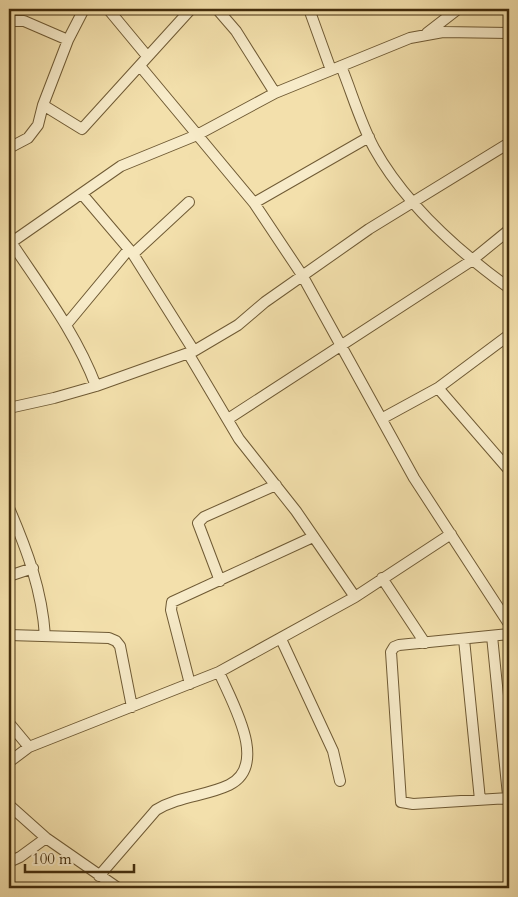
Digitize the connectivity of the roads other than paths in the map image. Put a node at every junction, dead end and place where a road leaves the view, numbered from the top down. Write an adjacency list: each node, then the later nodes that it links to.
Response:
1 (84, 9): 10 (street)
2 (108, 9): 11 (street)
3 (191, 9): 11 (street)
4 (218, 9): 15 (street)
5 (309, 9): 14 (street)
6 (458, 9): 8 (street)
7 (9, 21): 10 (street)
8 (428, 33): 9 (street); 13 (street)
9 (509, 33)
10 (68, 40): 16 (street)
11 (147, 56): 12 (street)
12 (140, 66): 16 (street); 17 (street)
13 (341, 66): 14 (street); 18 (street)
14 (331, 70): 15 (street)
15 (275, 93): 17 (street)
16 (43, 105): 20 (street)
17 (196, 135): 21 (street); 24 (street)
18 (369, 137): 23 (street); 24 (street)
19 (509, 143): 23 (street)
20 (9, 148)
21 (82, 194): 26 (street); 27 (street)
22 (190, 202): 27 (street)
23 (414, 202): 28 (street); 29 (street)
24 (254, 203): 29 (street)
25 (509, 230): 28 (street)
26 (10, 243): 31 (street)
27 (131, 251): 31 (street); 34 (street)
28 (471, 260): 30 (street); 33 (street)
29 (302, 275): 33 (street); 34 (street)
30 (509, 288)
31 (66, 325): 35 (street)
32 (509, 335): 36 (street)
33 (340, 344): 38 (street); 39 (street)
34 (191, 352): 35 (street); 39 (street)
35 (96, 386): 37 (street)
36 (438, 388): 38 (street); 40 (street)
37 (9, 408)
38 (383, 418): 43 (street)
39 (228, 419): 41 (street)
40 (509, 470)
41 (276, 485): 44 (street); 48 (street)
42 (9, 508): 45 (street)
43 (451, 534): 47 (street); 50 (street)
44 (313, 536): 48 (street); 49 (street)
45 (33, 568): 46 (street); 53 (street)
46 (9, 576)
47 (382, 578): 49 (street); 57 (street)
48 (220, 581): 59 (street)
49 (355, 597): 55 (street)
50 (509, 624)
51 (509, 634): 54 (street)
52 (9, 635): 53 (street)
53 (45, 636): 60 (street)
54 (492, 636): 56 (street); 65 (street)
55 (280, 639): 58 (street); 64 (street)
56 (464, 639): 57 (street); 66 (street)
57 (425, 642): 66 (street)
58 (219, 672): 59 (street); 71 (street)
59 (190, 684): 60 (street)
60 (132, 707): 62 (street)
61 (9, 723): 62 (street)
62 (29, 747): 63 (street)
63 (9, 762)
64 (340, 781)
65 (509, 798): 66 (street); 68 (street)
66 (480, 800)
67 (9, 805): 69 (street)
68 (509, 805)
69 (46, 838): 70 (street); 71 (street)
70 (9, 862)
71 (99, 876): 72 (street)
72 (118, 888)

